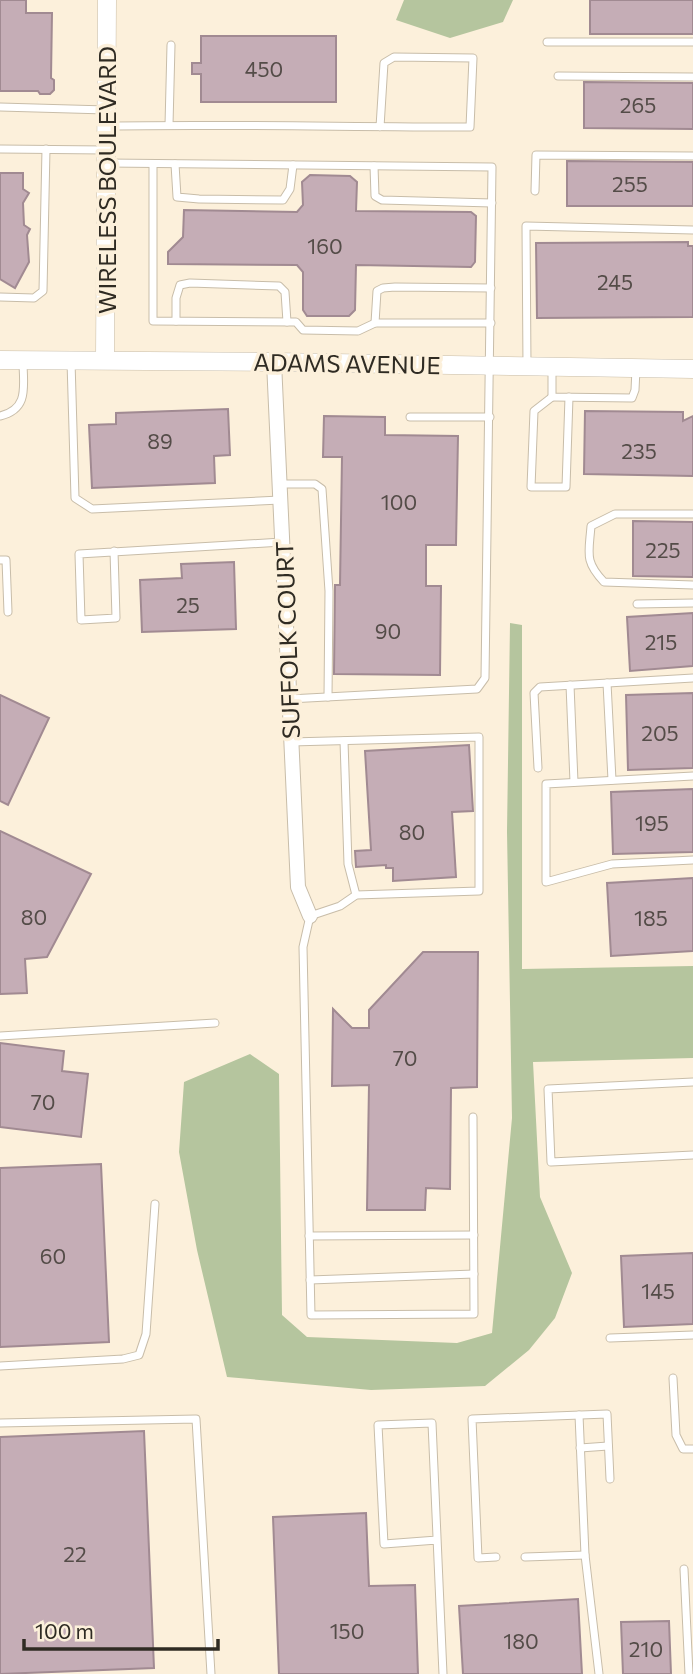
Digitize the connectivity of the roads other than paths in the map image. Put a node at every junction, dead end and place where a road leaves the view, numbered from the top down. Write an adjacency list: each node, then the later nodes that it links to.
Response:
1 (107, 0): 8 (street, WIRELESS BOULEVARD)
2 (547, 42): 3 (lane)
3 (693, 42)
4 (172, 45): 9 (lane)
5 (558, 76): 6 (lane)
6 (693, 77)
7 (0, 107): 8 (lane)
8 (106, 118): 9 (lane); 14 (street, WIRELESS BOULEVARD)
9 (169, 125): 10 (lane)
10 (380, 127): 10 (lane)
11 (0, 149): 12 (lane)
12 (46, 149): 14 (lane); 23 (lane)
13 (693, 156): 19 (lane)
14 (106, 157): 15 (lane); 31 (street, WIRELESS BOULEVARD)
15 (153, 164): 16 (lane); 24 (lane)
16 (175, 164): 17 (lane); 17 (lane)
17 (293, 165): 18 (lane)
18 (374, 166): 20 (lane); 20 (lane)
19 (535, 191)
20 (492, 203): 22 (lane)
21 (693, 230): 34 (lane)
22 (491, 288): 26 (lane); 27 (lane)
23 (0, 297)
24 (176, 321): 25 (lane); 25 (lane)
25 (287, 322): 26 (lane)
26 (375, 323): 27 (lane)
27 (491, 323): 33 (lane)
28 (0, 360): 29 (street, ADAMS AVENUE)
29 (23, 360): 30 (street, ADAMS AVENUE); 40 (lane)
30 (71, 360): 31 (street, ADAMS AVENUE); 44 (lane)
31 (105, 360): 32 (street, ADAMS AVENUE)
32 (274, 362): 33 (street, ADAMS AVENUE); 43 (street, SUFFOLK COURT)
33 (491, 366): 34 (street, ADAMS AVENUE); 42 (lane)
34 (527, 366): 35 (street, ADAMS AVENUE)
35 (552, 367): 36 (street, ADAMS AVENUE); 38 (lane)
36 (636, 368): 37 (street, ADAMS AVENUE); 39 (lane)
37 (693, 369)
38 (552, 397): 39 (lane); 39 (lane)
39 (569, 397)
40 (0, 416)
41 (410, 417): 42 (lane)
42 (490, 417): 56 (lane)
43 (279, 484): 44 (street, SUFFOLK COURT); 56 (lane)
44 (280, 500): 46 (street, SUFFOLK COURT)
45 (693, 514): 49 (lane)
46 (283, 542): 47 (lane); 57 (street, SUFFOLK COURT)
47 (114, 551): 47 (lane)
48 (0, 560): 52 (lane)
49 (693, 585)
50 (693, 603): 51 (lane)
51 (637, 604)
52 (8, 612)
53 (693, 678): 54 (lane)
54 (607, 683): 55 (lane); 62 (lane)
55 (570, 685): 60 (lane); 63 (lane)
56 (328, 697): 57 (lane)
57 (289, 699): 59 (street, SUFFOLK COURT)
58 (344, 741): 59 (lane); 65 (lane); 65 (lane)
59 (291, 742): 66 (street, SUFFOLK COURT)
60 (538, 768)
61 (693, 776): 62 (lane)
62 (612, 780): 63 (lane)
63 (574, 782): 64 (lane)
64 (693, 860)
65 (356, 895): 66 (lane)
66 (310, 916): 74 (lane)
67 (215, 1023): 68 (lane)
68 (0, 1036)
69 (693, 1082): 71 (lane)
70 (473, 1117): 73 (lane)
71 (693, 1155)
72 (155, 1204): 79 (lane)
73 (474, 1235): 74 (lane); 75 (lane)
74 (309, 1236): 76 (lane)
75 (474, 1274): 76 (lane); 76 (lane)
76 (310, 1280)
77 (693, 1335): 78 (lane)
78 (610, 1338)
79 (0, 1366)
80 (673, 1378): 85 (lane)
81 (579, 1415): 83 (lane); 84 (lane); 90 (lane)
82 (0, 1423): 92 (lane)
83 (608, 1446): 84 (lane); 86 (lane)
84 (580, 1448): 88 (lane)
85 (693, 1449)
86 (610, 1479)
87 (437, 1540): 87 (lane); 93 (lane)
88 (585, 1555): 89 (lane); 94 (lane)
89 (525, 1557)
90 (496, 1558)
91 (684, 1569): 95 (lane)
92 (211, 1674)
93 (443, 1674)
94 (599, 1674)
95 (689, 1674)

